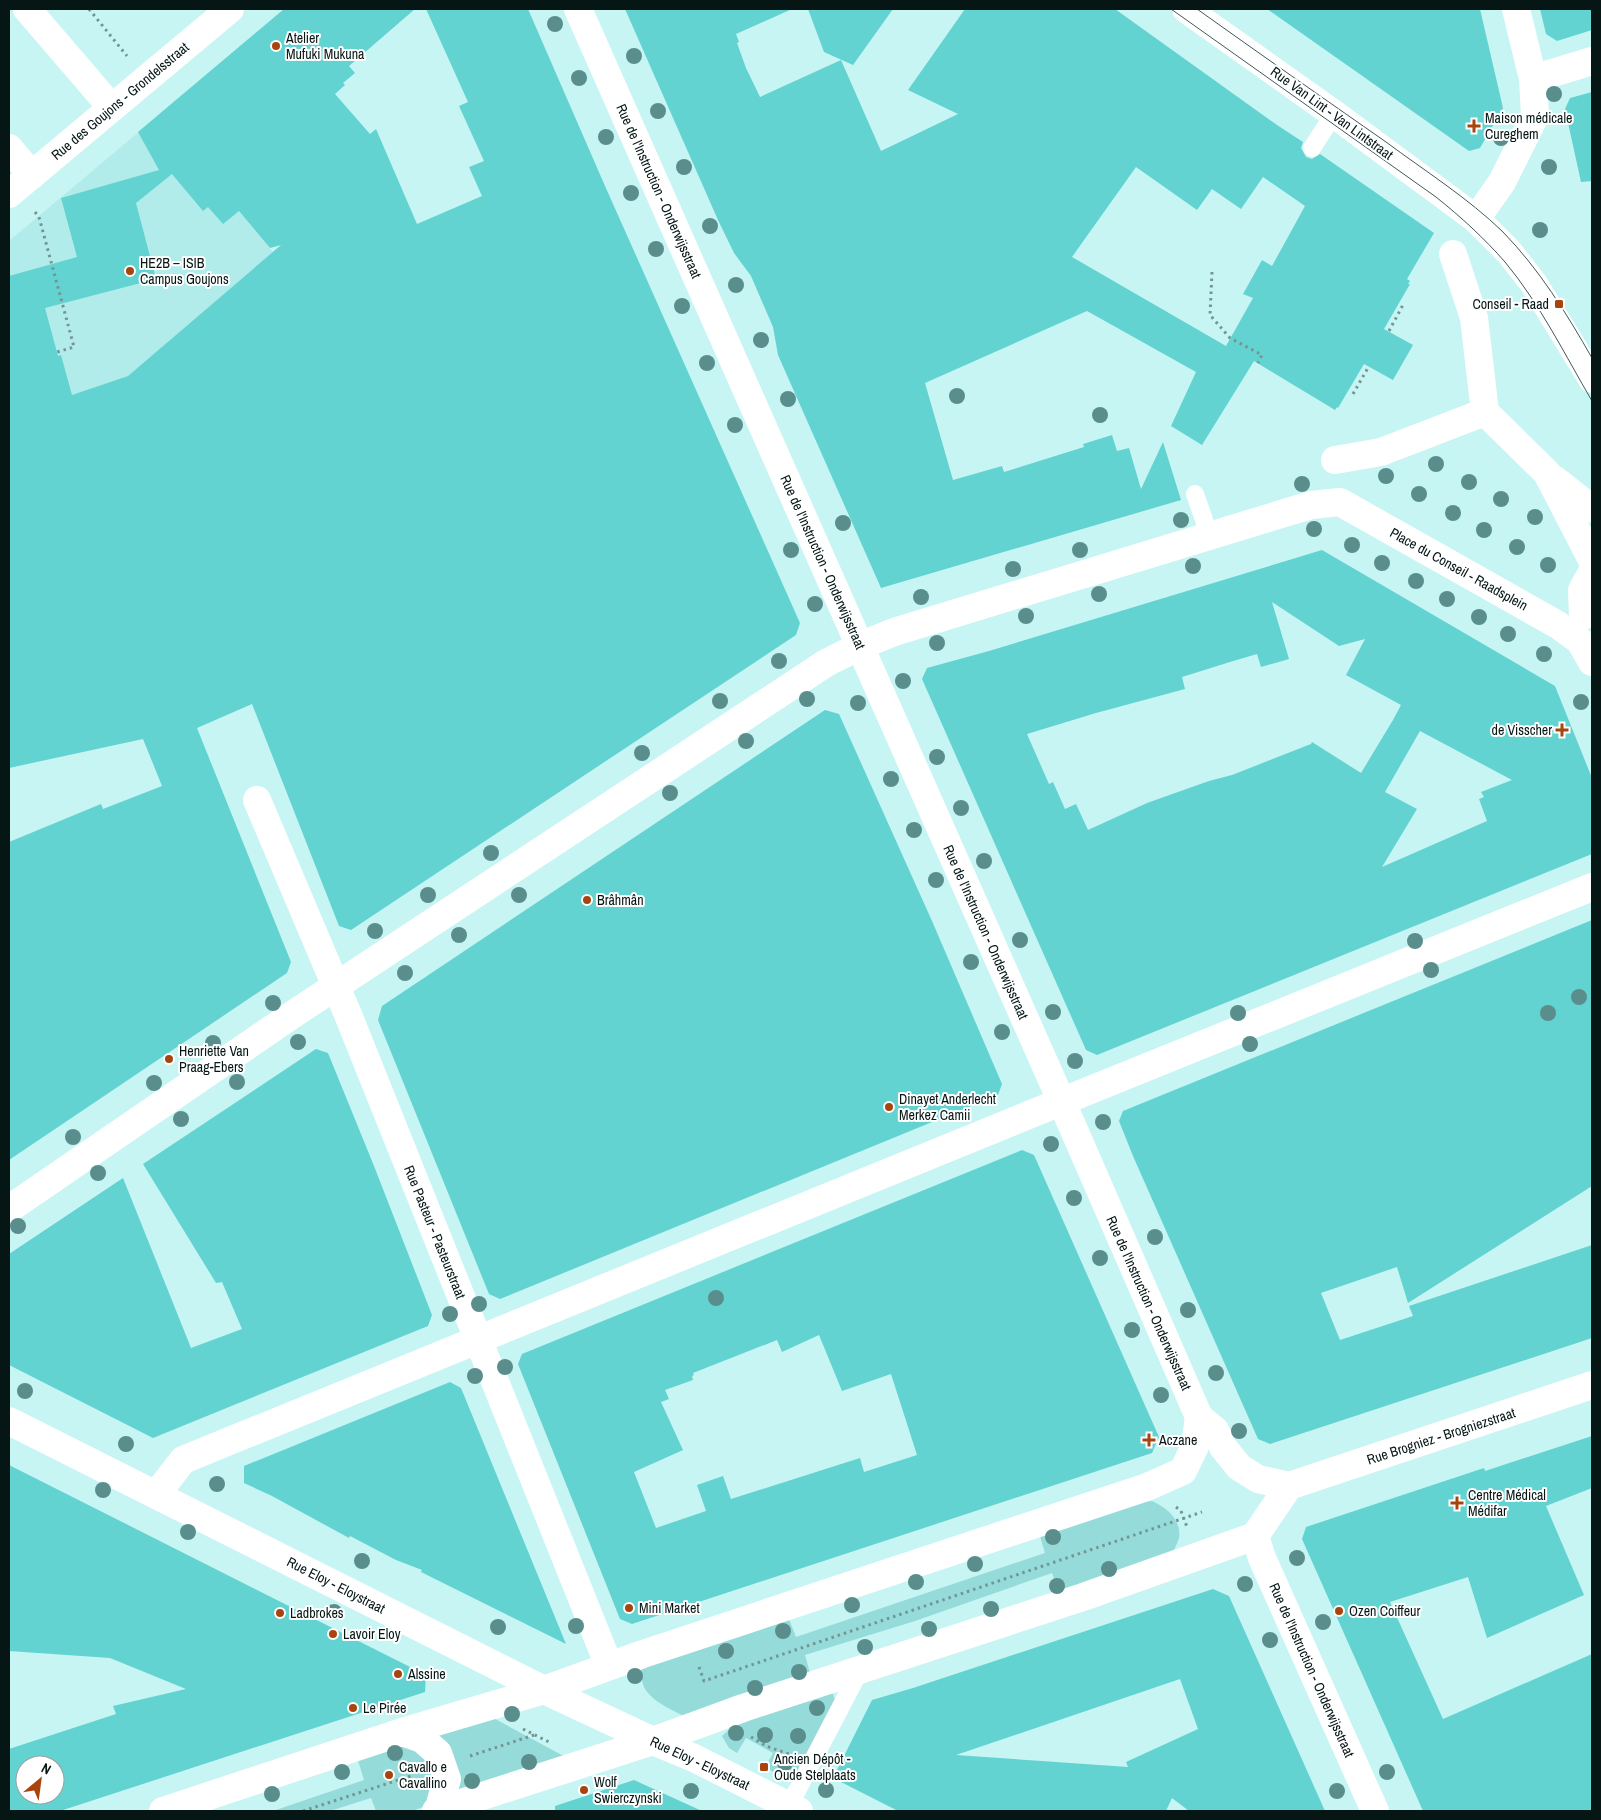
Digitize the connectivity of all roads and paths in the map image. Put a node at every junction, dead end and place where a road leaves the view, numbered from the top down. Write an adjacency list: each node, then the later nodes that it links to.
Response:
1 (27, 9): 10 (street)
2 (89, 9): 9 (path)
3 (230, 9): 9 (street, Rue des Goujons - Grondelsstraat)
4 (578, 9): 36 (street, Rue de l'Instruction - Onderwijsstraat)
5 (1186, 9): 11 (street, Rue Van Lint - Van Lintstraat)
6 (1516, 9): 8 (street)
7 (1592, 61): 8 (street)
8 (1533, 79): 17 (street)
9 (142, 83): 10 (street, Rue des Goujons - Grondelsstraat)
10 (112, 108): 14 (street, Rue des Goujons - Grondelsstraat)
11 (1334, 114): 13 (lane); 17 (street, Rue Van Lint - Van Lintstraat)
12 (9, 148): 14 (street)
13 (1312, 148)
14 (32, 175): 15 (street, Rue des Goujons - Grondelsstraat)
15 (9, 194)
16 (39, 217): 22 (path)
17 (1476, 219): 25 (street)
18 (1453, 254): 27 (street)
19 (1212, 272): 23 (path)
20 (1404, 304): 21 (path)
21 (1389, 331)
22 (54, 353)
23 (1258, 364)
24 (1369, 366): 26 (path)
25 (1592, 379)
26 (1354, 394)
27 (1484, 412): 28 (street); 29 (street)
28 (1335, 460)
29 (1546, 473): 31 (street); 33 (street)
30 (1195, 494): 32 (lane)
31 (1592, 509)
32 (1210, 537): 36 (street, Place du Conseil - Raadsplein); 37 (street, Place du Conseil - Raadsplein)
33 (1592, 560)
34 (1592, 572): 35 (street)
35 (1583, 616)
36 (860, 646): 40 (street, Place du Conseil - Raadsplein); 41 (street, Rue de l'Instruction - Onderwijsstraat)
37 (1592, 662)
38 (257, 800): 40 (street, Rue Pasteur - Pasteurstraat)
39 (1592, 887): 41 (street)
40 (336, 986): 42 (street, Place du Conseil - Raadsplein); 43 (street, Rue Pasteur - Pasteurstraat)
41 (1061, 1102): 43 (street); 45 (street, Rue de l'Instruction - Onderwijsstraat)
42 (9, 1209)
43 (478, 1340): 49 (street); 54 (street, Rue Pasteur - Pasteurstraat)
44 (1592, 1385): 47 (street, Rue Brogniez - Brogniezstraat)
45 (1199, 1417): 47 (street, Rue de l'Instruction - Onderwijsstraat); 48 (street)
46 (9, 1421): 49 (street, Rue Eloy - Eloystraat)
47 (1289, 1486): 52 (street)
48 (1147, 1487): 51 (path); 54 (street)
49 (156, 1495): 57 (street, Rue Eloy - Eloystraat)
50 (1202, 1512): 51 (path)
51 (1184, 1518): 53 (path); 55 (path)
52 (1255, 1536): 53 (street); 67 (street, Rue de l'Instruction - Onderwijsstraat)
53 (1180, 1564): 56 (street)
54 (609, 1666): 57 (street)
55 (690, 1670)
56 (859, 1672): 61 (street); 64 (lane)
57 (544, 1690): 59 (street); 61 (street, Rue Eloy - Eloystraat)
58 (517, 1726): 62 (path)
59 (402, 1732): 65 (street); 66 (street)
60 (751, 1737): 63 (path)
61 (653, 1741): 64 (street, Rue Eloy - Eloystraat); 66 (street)
62 (556, 1746)
63 (794, 1758)
64 (794, 1809)
65 (163, 1811)
66 (437, 1811)
67 (1375, 1811)

